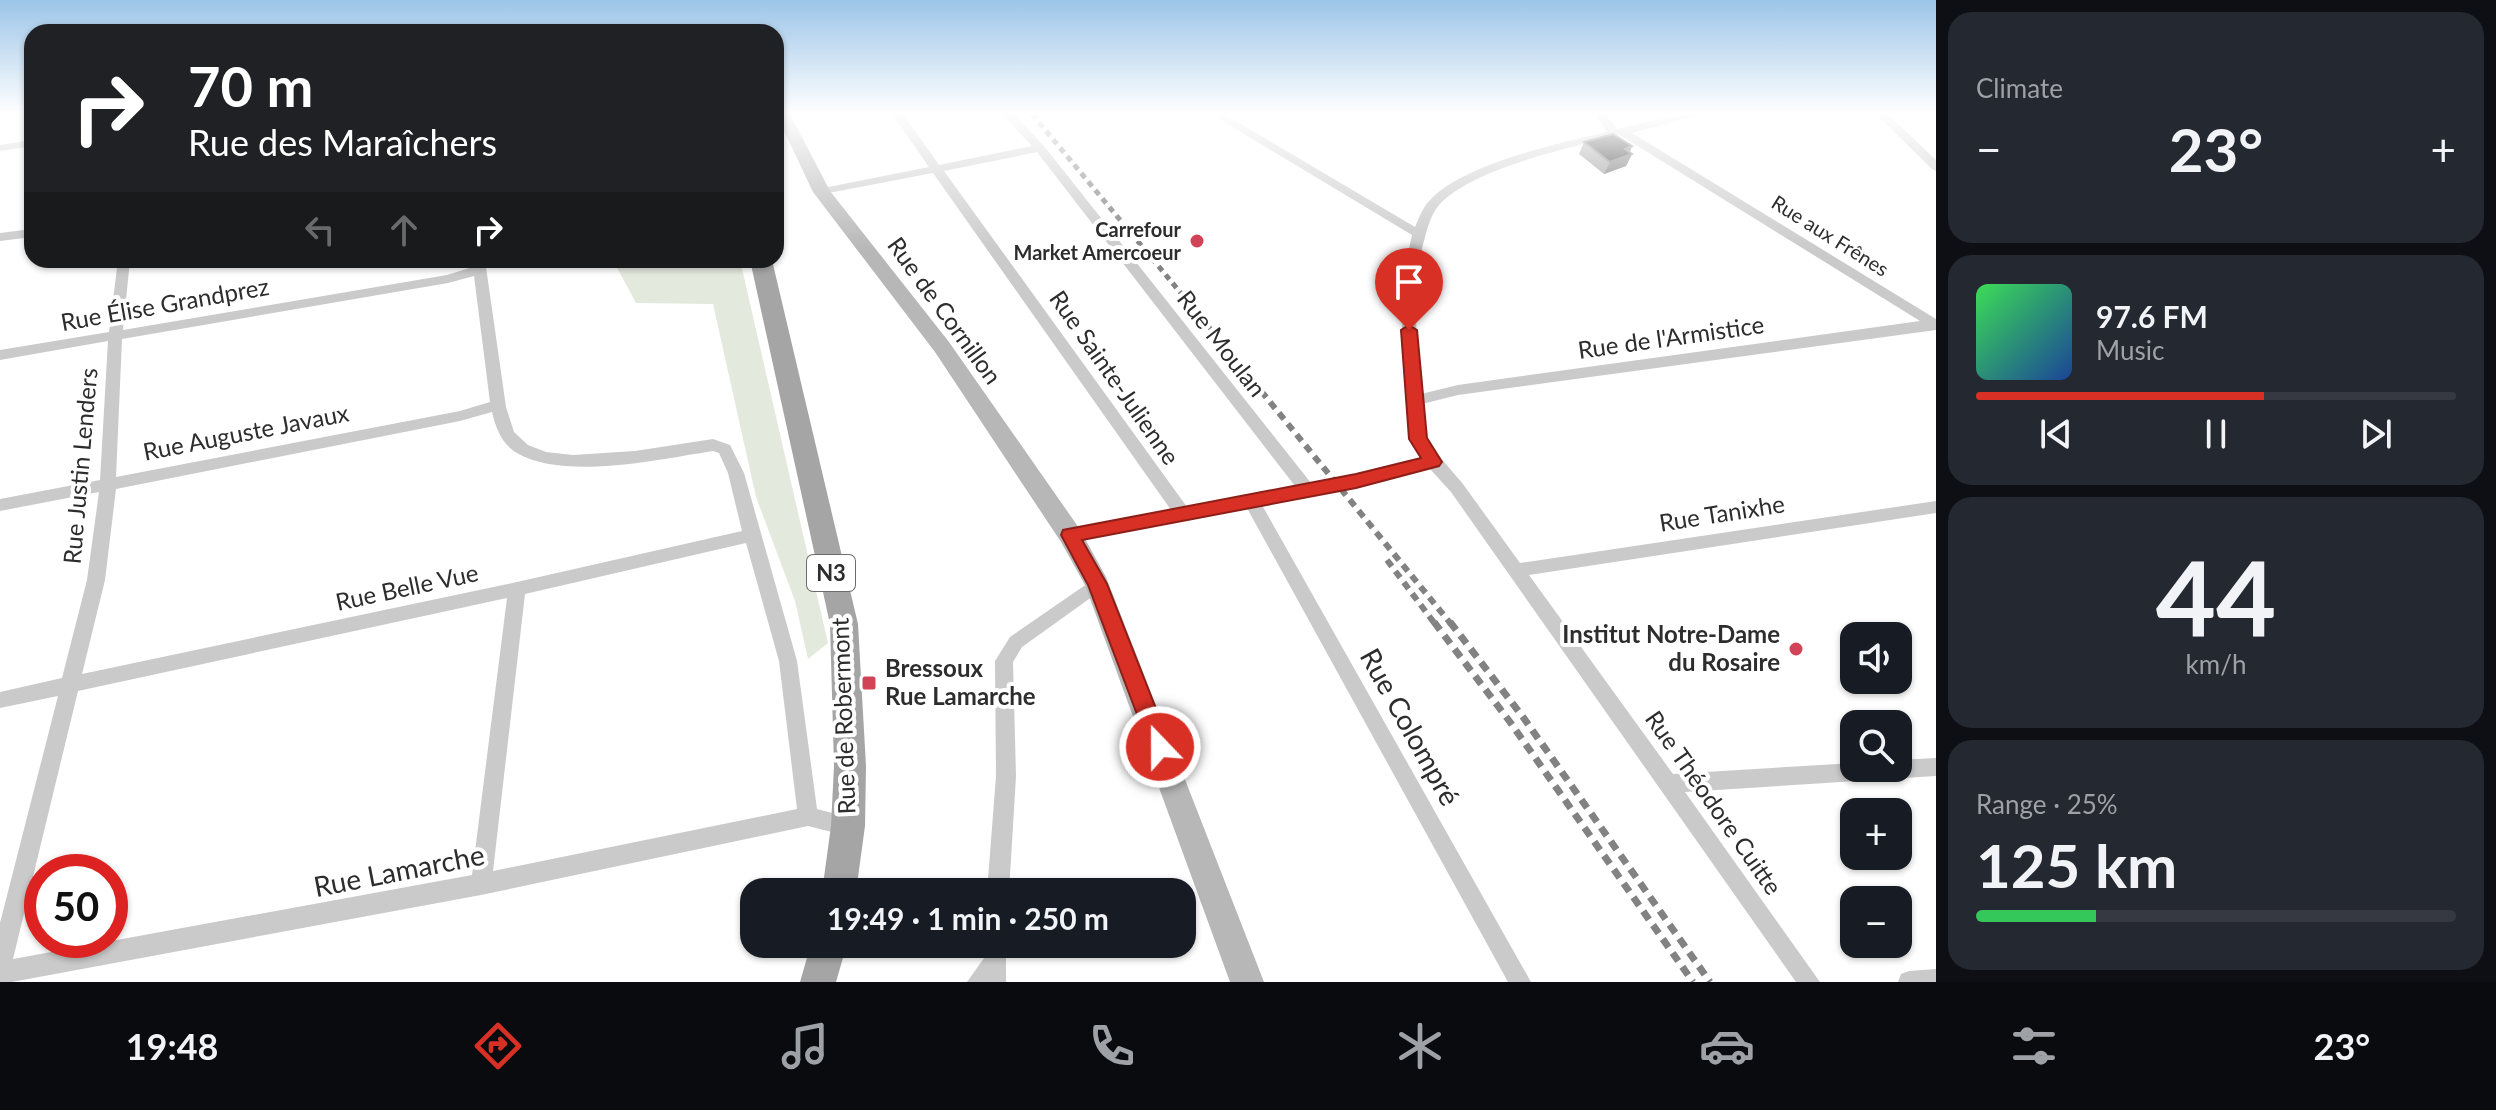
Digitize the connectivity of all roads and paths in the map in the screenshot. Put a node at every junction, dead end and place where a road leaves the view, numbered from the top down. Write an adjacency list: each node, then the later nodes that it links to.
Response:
1 (806, 160): 9 (main road, Rue de Cornillon)
2 (930, 160): 8 (street, Rue Sainte-Julienne)
3 (985, 160): 8 (street)
4 (1049, 160): 24 (street, Rue Moulan)
5 (1293, 160): 11 (street)
6 (1526, 160): 11 (street, Rue Théodore Cuitte)
7 (1664, 160): 17 (street, Rue aux Frênes)
8 (937, 170): 9 (street); 28 (street, Rue Sainte-Julienne)
9 (822, 192): 30 (main road, Rue de Cornillon)
10 (24, 234): 12 (street)
11 (1420, 235): 20 (street, Rue Théodore Cuitte)
12 (0, 237)
13 (123, 268): 18 (street, Rue Justin Lenders)
14 (472, 268): 18 (street, Rue Élise Grandprez)
15 (479, 268): 21 (street)
16 (763, 268): 39 (main road, Rue de Robermont / N3)
17 (1935, 324): 20 (street, Rue de l'Armistice)
18 (115, 336): 19 (street, Rue Élise Grandprez); 23 (street, Rue Justin Lenders)
19 (0, 355)
20 (1416, 400): 22 (street, Rue Théodore Cuitte)
21 (500, 405): 23 (street, Rue Auguste Javaux); 29 (street)
22 (1433, 462): 24 (street); 31 (street, Rue Théodore Cuitte)
23 (108, 485): 26 (street, Rue Auguste Javaux); 34 (street, Rue Justin Lenders)
24 (1307, 490): 25 (street)
25 (1251, 500): 28 (street); 51 (street, Rue Colompré)
26 (0, 505)
27 (1936, 507): 31 (street, Rue Tanixhe)
28 (1182, 512): 30 (street)
29 (751, 535): 33 (street, Rue Belle Vue); 38 (street)
30 (1070, 535): 32 (main road, Rue de Cornillon)
31 (1516, 570): 37 (street, Rue Théodore Cuitte)
32 (1097, 584): 41 (street); 50 (main road, Rue de Cornillon)
33 (517, 589): 34 (street, Rue Belle Vue); 42 (street)
34 (72, 683): 35 (street, Rue Belle Vue); 45 (street, Rue Justin Lenders)
35 (0, 700)
36 (1936, 767): 37 (street)
37 (1668, 784): 52 (street, Rue Théodore Cuitte)
38 (808, 816): 39 (street); 42 (street, Rue Lamarche)
39 (848, 826): 40 (main road, Rue de Robermont / N3)
40 (841, 878)
41 (999, 878)
42 (481, 884): 46 (street, Rue Lamarche)
43 (825, 958): 48 (main road)
44 (995, 963): 49 (street)
45 (0, 967)
46 (0, 973)
47 (1936, 980): 53 (street)
48 (818, 982)
49 (978, 982)
50 (1247, 982)
51 (1520, 982)
52 (1809, 982)
53 (1909, 982)

